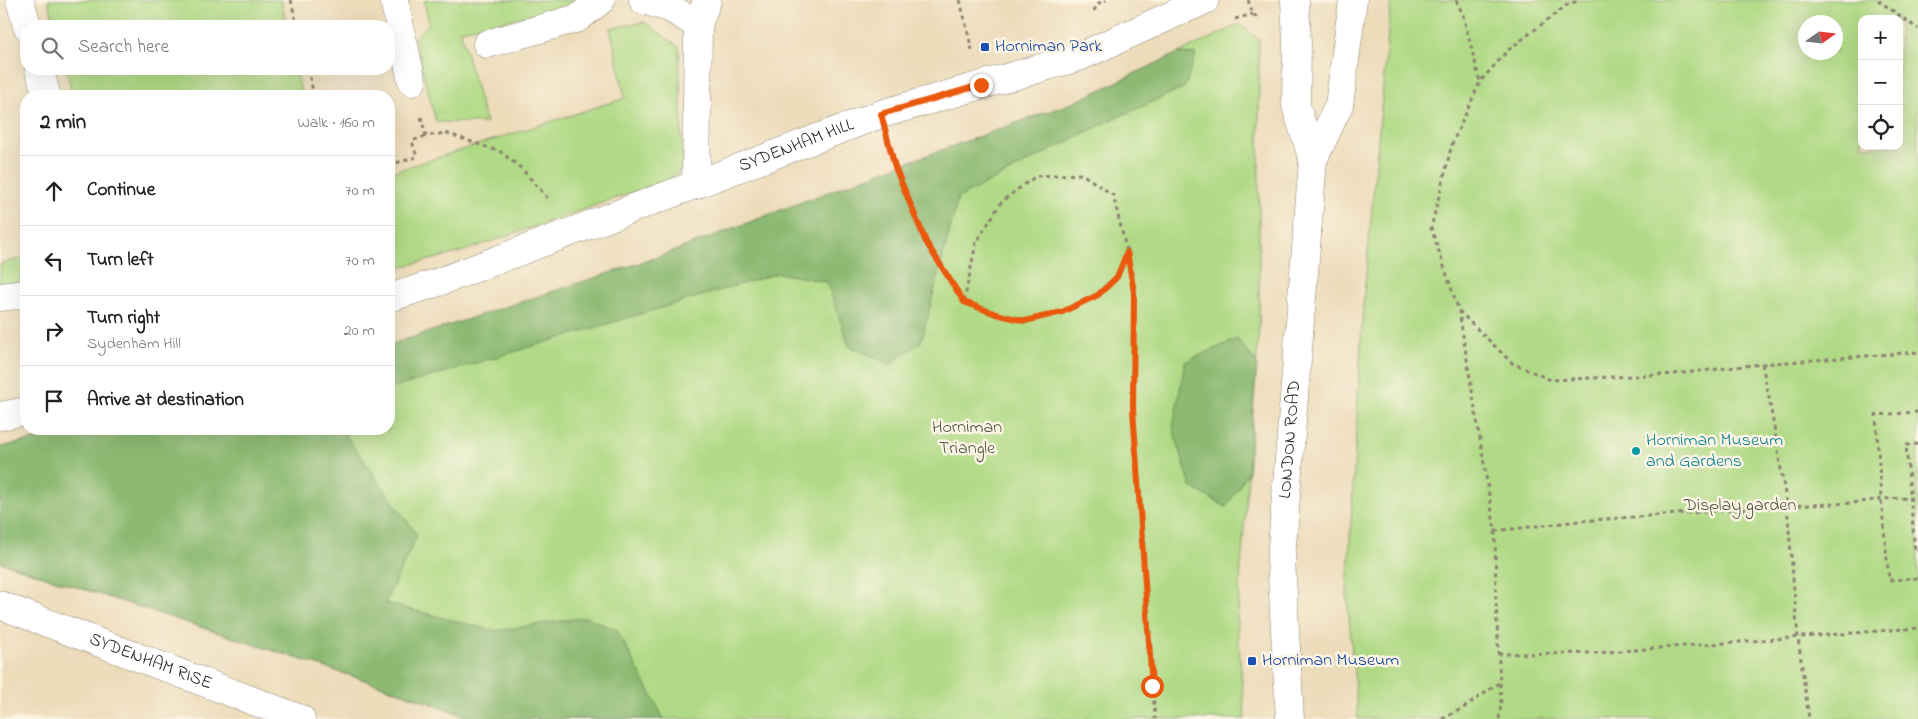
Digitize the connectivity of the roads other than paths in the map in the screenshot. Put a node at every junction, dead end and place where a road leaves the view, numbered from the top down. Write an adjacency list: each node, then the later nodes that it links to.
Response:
1 (20, 0): 9 (main road)
2 (394, 0): 13 (main road)
3 (601, 0): 11 (main road)
4 (643, 0): 10 (main road)
5 (707, 0): 10 (main road)
6 (1205, 0): 16 (main road, SYDENHAM HILL)
7 (1295, 0): 15 (main road, LONDON ROAD)
8 (1353, 0): 15 (main road, LONDON ROAD)
9 (26, 20)
10 (698, 25): 16 (main road)
11 (487, 44)
12 (41, 75): 14 (main road)
13 (412, 82)
14 (45, 90)
15 (1313, 160): 24 (main road, LONDON ROAD)
16 (696, 185): 19 (main road, SYDENHAM HILL)
17 (20, 294): 18 (main road)
18 (0, 296)
19 (395, 296)
20 (20, 412): 21 (main road)
21 (0, 416)
22 (0, 606): 23 (main road, SYDENHAM RISE)
23 (301, 719)
24 (1290, 719)

